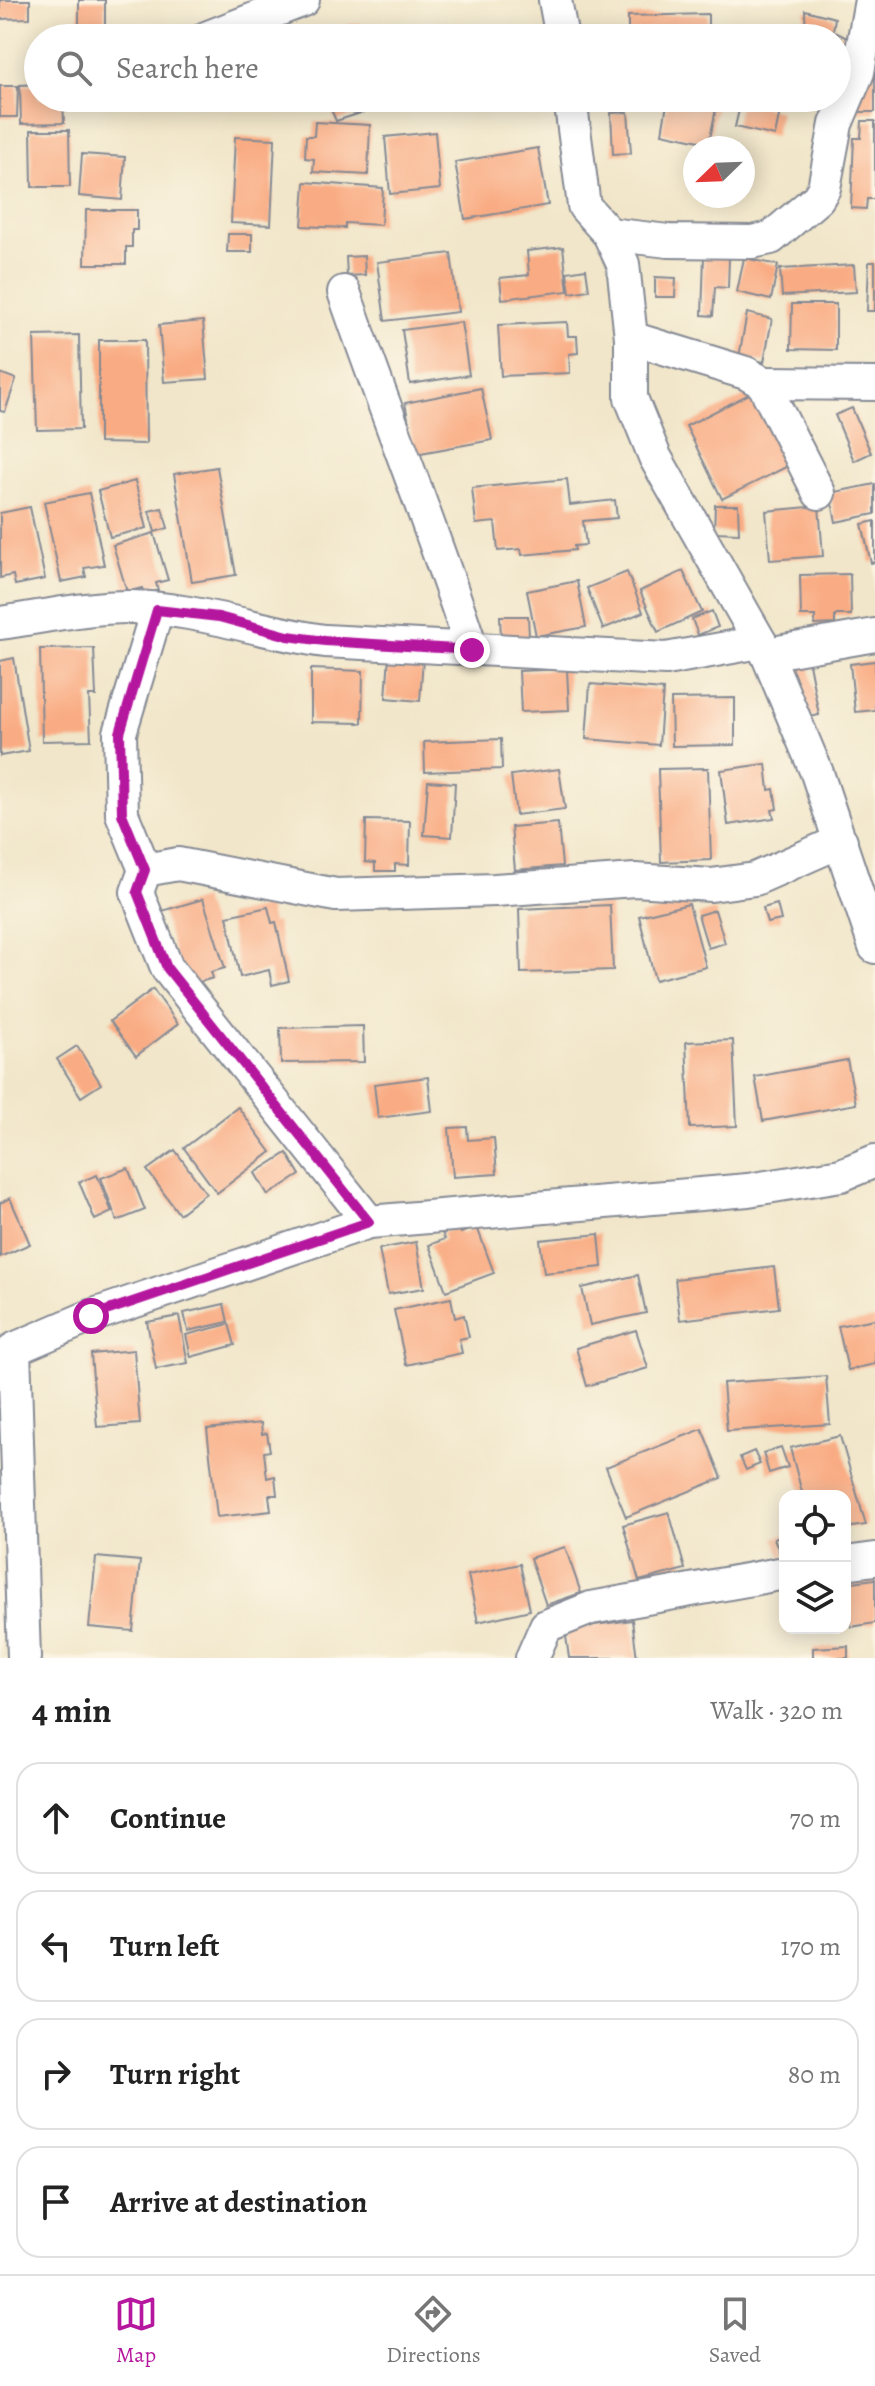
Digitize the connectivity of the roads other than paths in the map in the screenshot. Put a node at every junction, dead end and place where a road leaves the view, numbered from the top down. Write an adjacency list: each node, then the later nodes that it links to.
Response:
1 (303, 0): 4 (street)
2 (555, 0): 5 (street)
3 (871, 0): 6 (street)
4 (242, 24)
5 (559, 24)
6 (851, 89)
7 (572, 112): 9 (street)
8 (841, 112): 9 (street)
9 (609, 234): 11 (street)
10 (344, 292): 19 (street)
11 (631, 338): 12 (street); 18 (street)
12 (763, 383): 13 (street); 14 (street)
13 (875, 384)
14 (819, 493)
15 (157, 610): 16 (street); 19 (street); 21 (street)
16 (0, 623)
17 (875, 635): 18 (street)
18 (764, 648): 19 (street); 20 (street)
19 (472, 650)
20 (841, 841): 21 (street); 22 (street)
21 (145, 870): 24 (street)
22 (875, 947)
23 (875, 1161): 24 (street)
24 (369, 1222): 28 (street)
25 (875, 1559): 26 (street)
26 (851, 1562)
27 (779, 1574): 29 (street)
28 (24, 1658)
29 (532, 1658)

